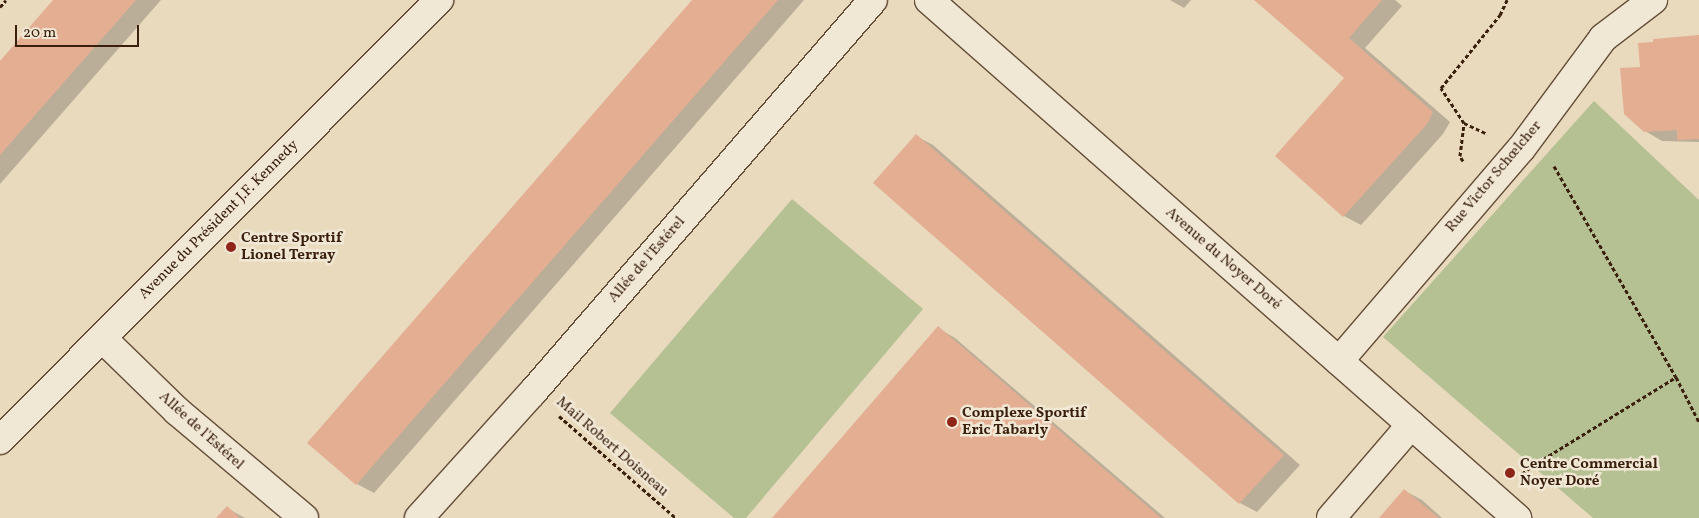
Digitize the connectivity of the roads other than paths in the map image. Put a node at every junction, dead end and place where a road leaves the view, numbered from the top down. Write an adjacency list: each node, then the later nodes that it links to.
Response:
1 (439, 0): 5 (street, Avenue du Président J.F. Kennedy)
2 (873, 0): 10 (street, Allée de l'Estérel)
3 (929, 0): 6 (street, Avenue du Noyer Doré)
4 (1654, 0): 6 (street, Rue Victor Schœlcher)
5 (102, 338): 8 (street, Avenue du Président J.F. Kennedy); 9 (street, Allée de l'Estérel)
6 (1339, 361): 7 (street, Avenue du Noyer Doré)
7 (1411, 425): 11 (street); 12 (street, Avenue du Noyer Doré)
8 (0, 440)
9 (304, 518)
10 (420, 518)
11 (1331, 518)
12 (1517, 518)

